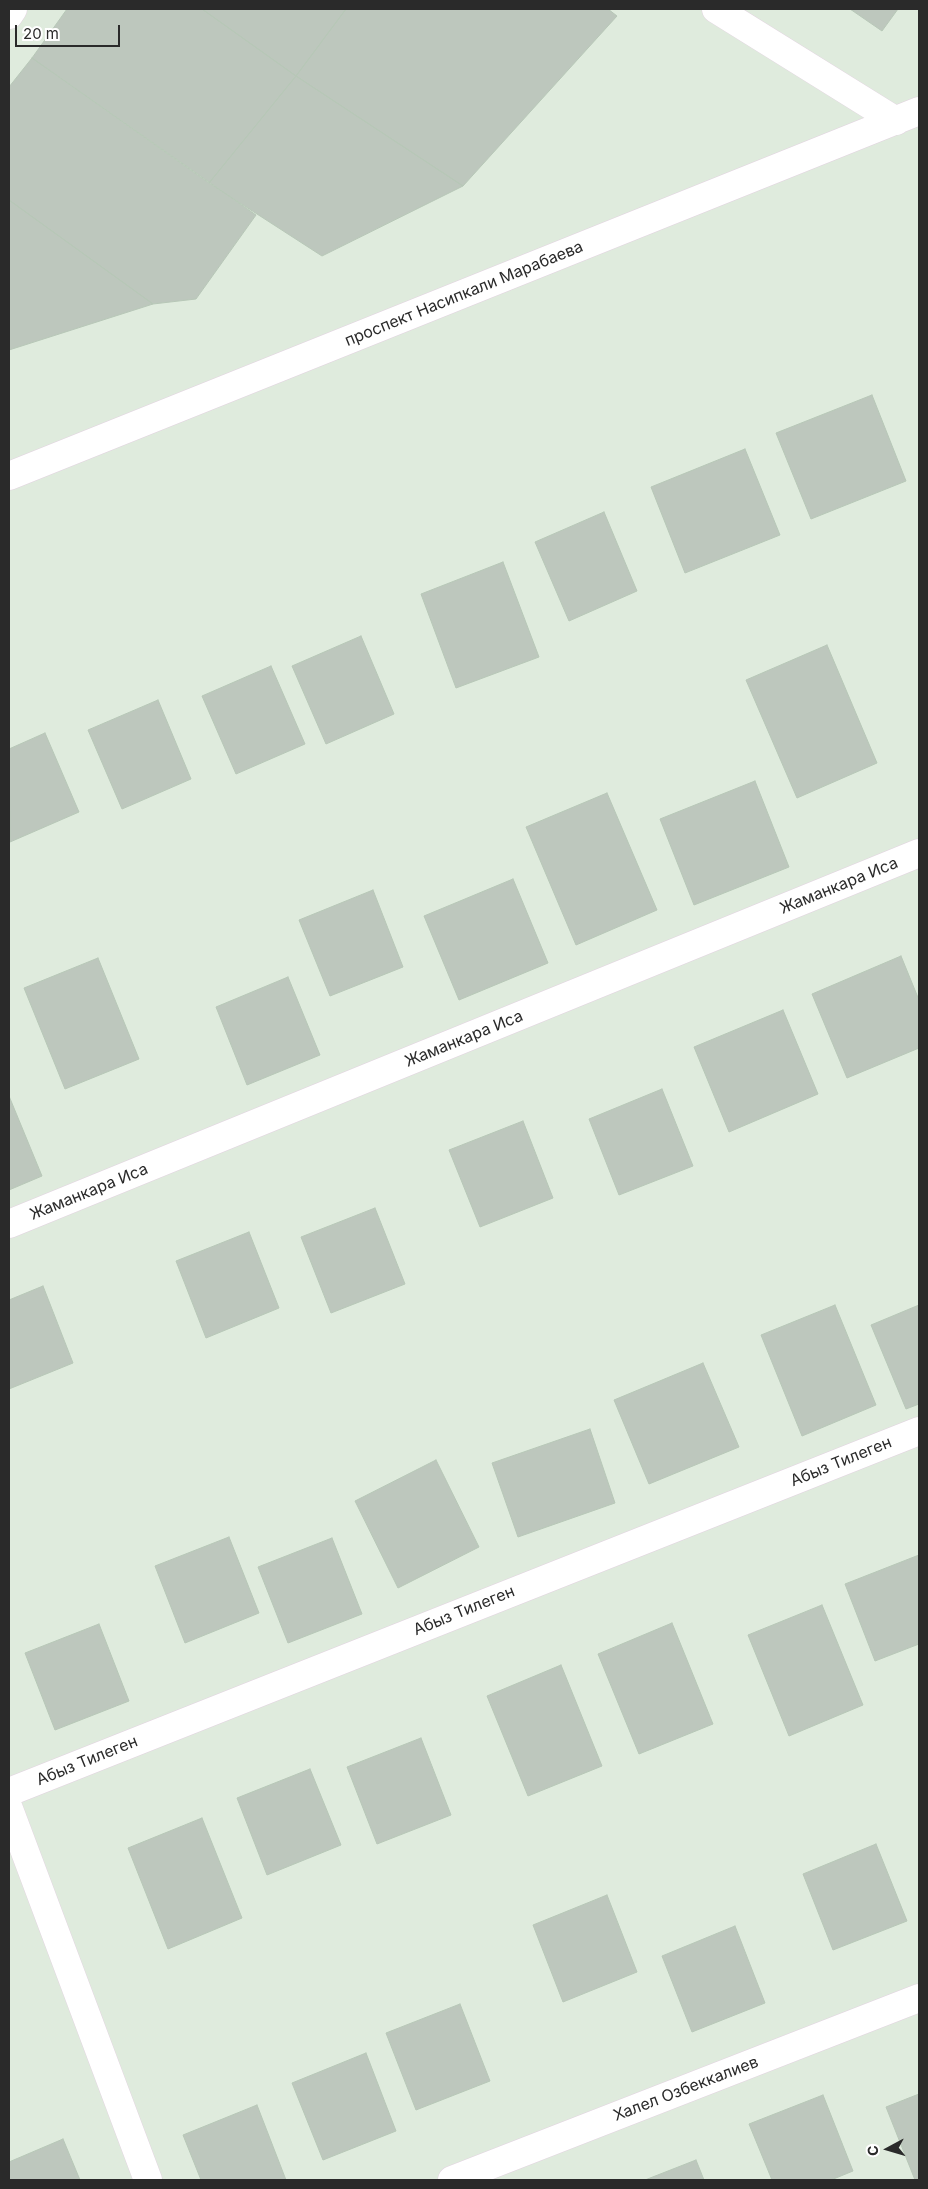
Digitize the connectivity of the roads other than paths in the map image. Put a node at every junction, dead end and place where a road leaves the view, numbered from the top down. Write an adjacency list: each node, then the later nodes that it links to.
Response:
1 (13, 9): 3 (street)
2 (716, 9): 4 (street)
3 (9, 15)
4 (907, 116): 5 (street, проспект Насипкали Марабаева)
5 (9, 476)
6 (919, 853): 7 (street, Жаманкара Иса)
7 (9, 1224)
8 (919, 1431): 9 (street, Абыз Тилеген)
9 (9, 1792)
10 (9, 1809): 12 (street)
11 (919, 1998): 13 (street, Халел Озбеккалиев)
12 (148, 2180)
13 (452, 2180)

